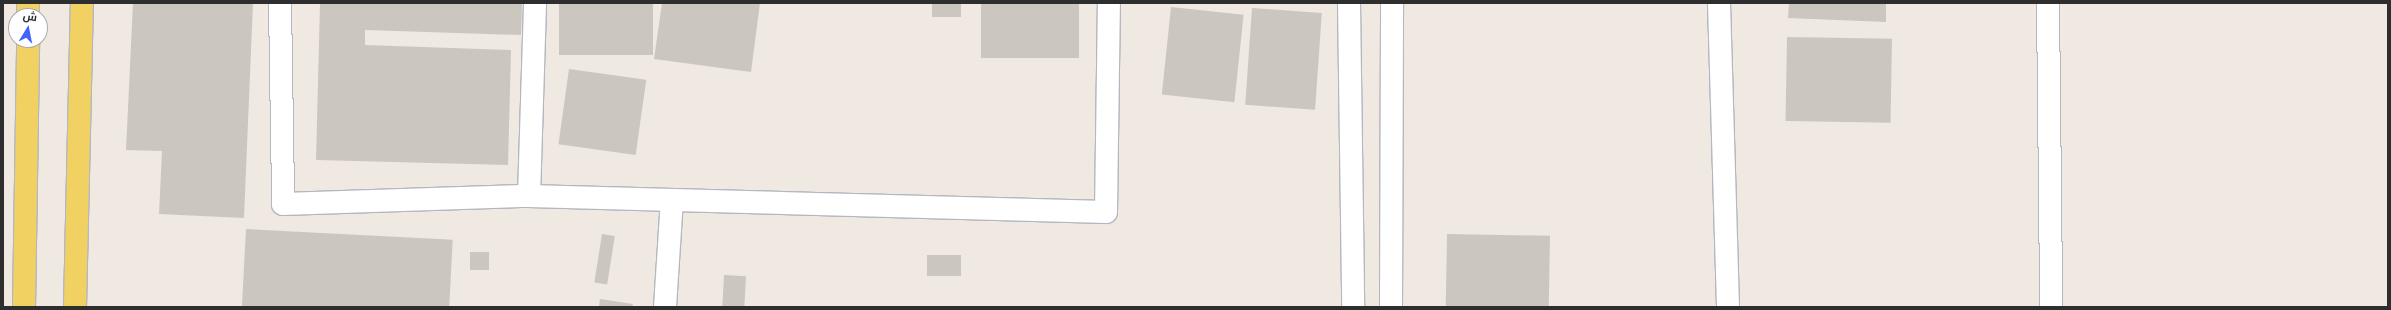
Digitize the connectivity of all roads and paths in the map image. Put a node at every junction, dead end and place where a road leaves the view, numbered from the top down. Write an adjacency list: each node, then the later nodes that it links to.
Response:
1 (82, 3): 13 (main road)
2 (280, 3): 10 (street)
3 (535, 3): 10 (street)
4 (1110, 3): 11 (street)
5 (1350, 3): 15 (street)
6 (1392, 3): 16 (street)
7 (1719, 3): 17 (street)
8 (2048, 3): 18 (street)
9 (28, 48): 12 (main road)
10 (529, 196): 11 (street)
11 (672, 200): 14 (street)
12 (24, 307)
13 (75, 307)
14 (665, 307)
15 (1353, 307)
16 (1391, 307)
17 (1728, 307)
18 (2051, 307)

